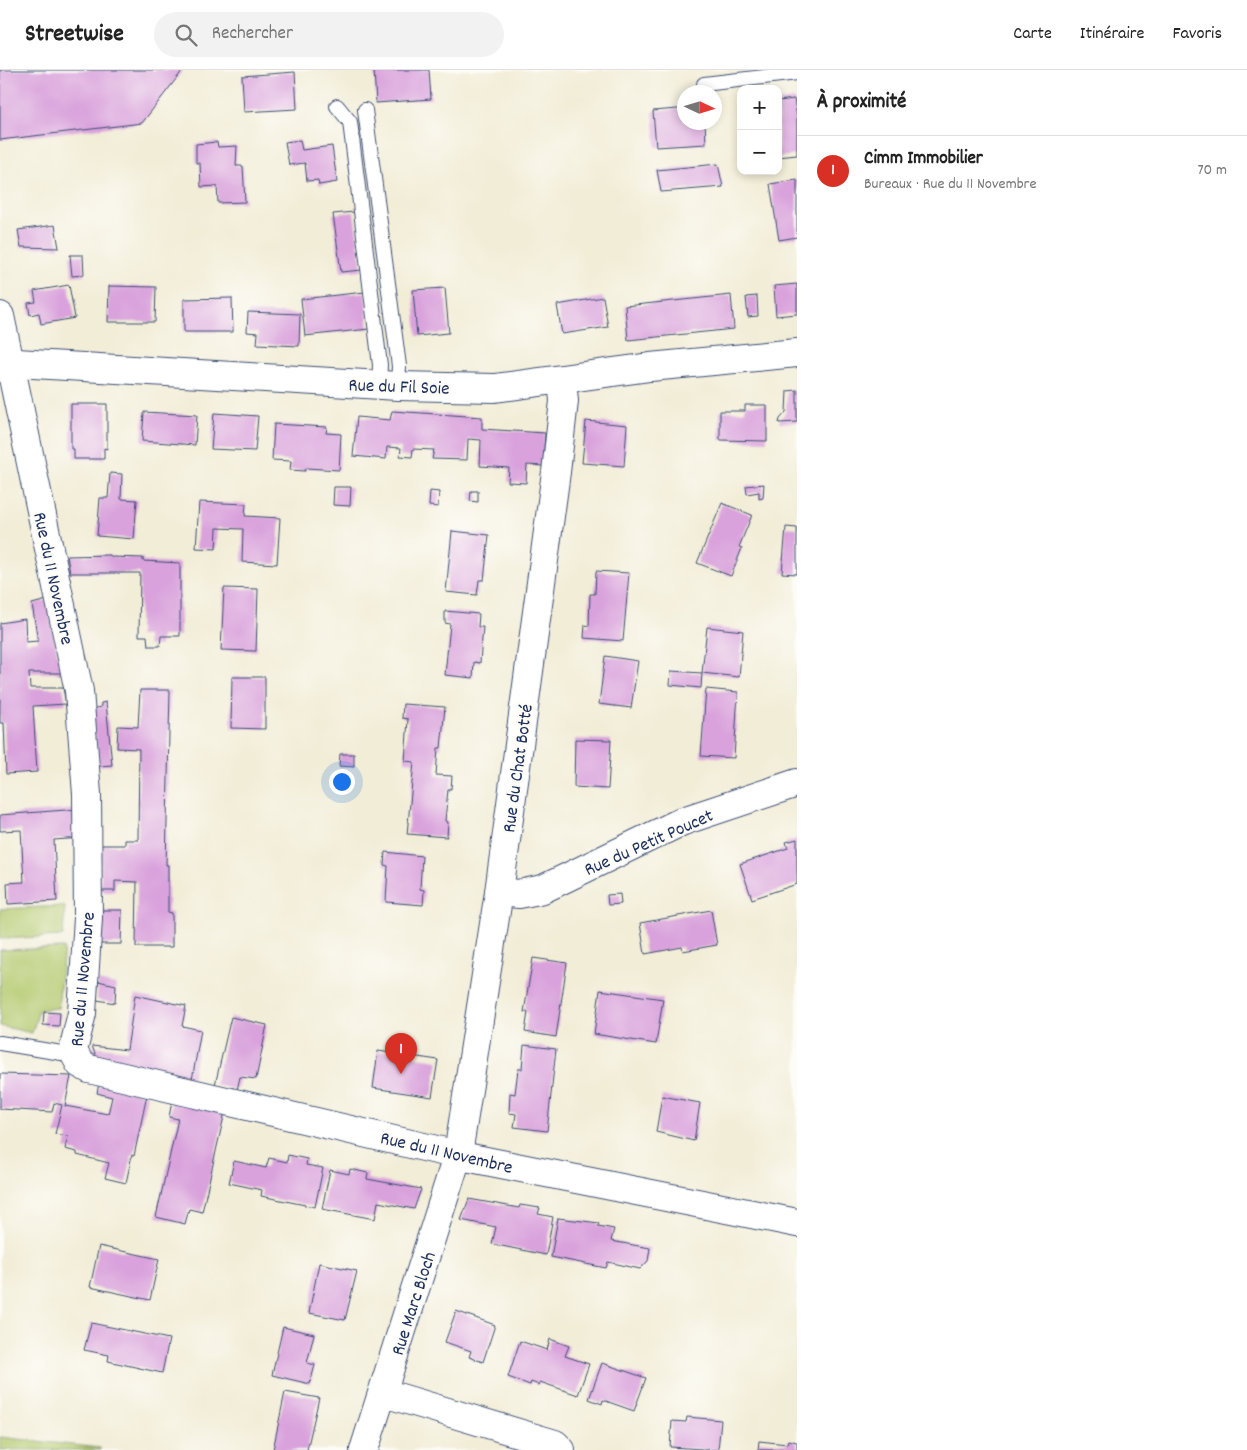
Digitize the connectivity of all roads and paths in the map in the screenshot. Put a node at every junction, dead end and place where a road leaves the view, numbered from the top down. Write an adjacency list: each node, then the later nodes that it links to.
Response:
1 (797, 73): 2 (lane)
2 (704, 84)
3 (337, 106): 9 (lane)
4 (365, 110): 9 (lane)
5 (0, 316): 7 (street, Rue du 11 Novembre)
6 (797, 353): 8 (street, Rue du Fil Soie)
7 (5, 362): 9 (street, Rue du Fil Soie); 13 (street, Rue du 11 Novembre)
8 (562, 380): 9 (street, Rue du Fil Soie); 11 (street, Rue du Chat Botté)
9 (389, 385)
10 (797, 782): 11 (street, Rue du Petit Poucet)
11 (499, 892): 14 (street, Rue du Chat Botté)
12 (0, 1043): 13 (lane)
13 (74, 1056): 14 (street, Rue du 11 Novembre)
14 (458, 1154): 15 (street, Rue du 11 Novembre); 16 (street, Rue Marc Bloch)
15 (797, 1223)
16 (384, 1393): 17 (street, Rue Marc Bloch); 18 (street)
17 (364, 1450)
18 (561, 1450)

